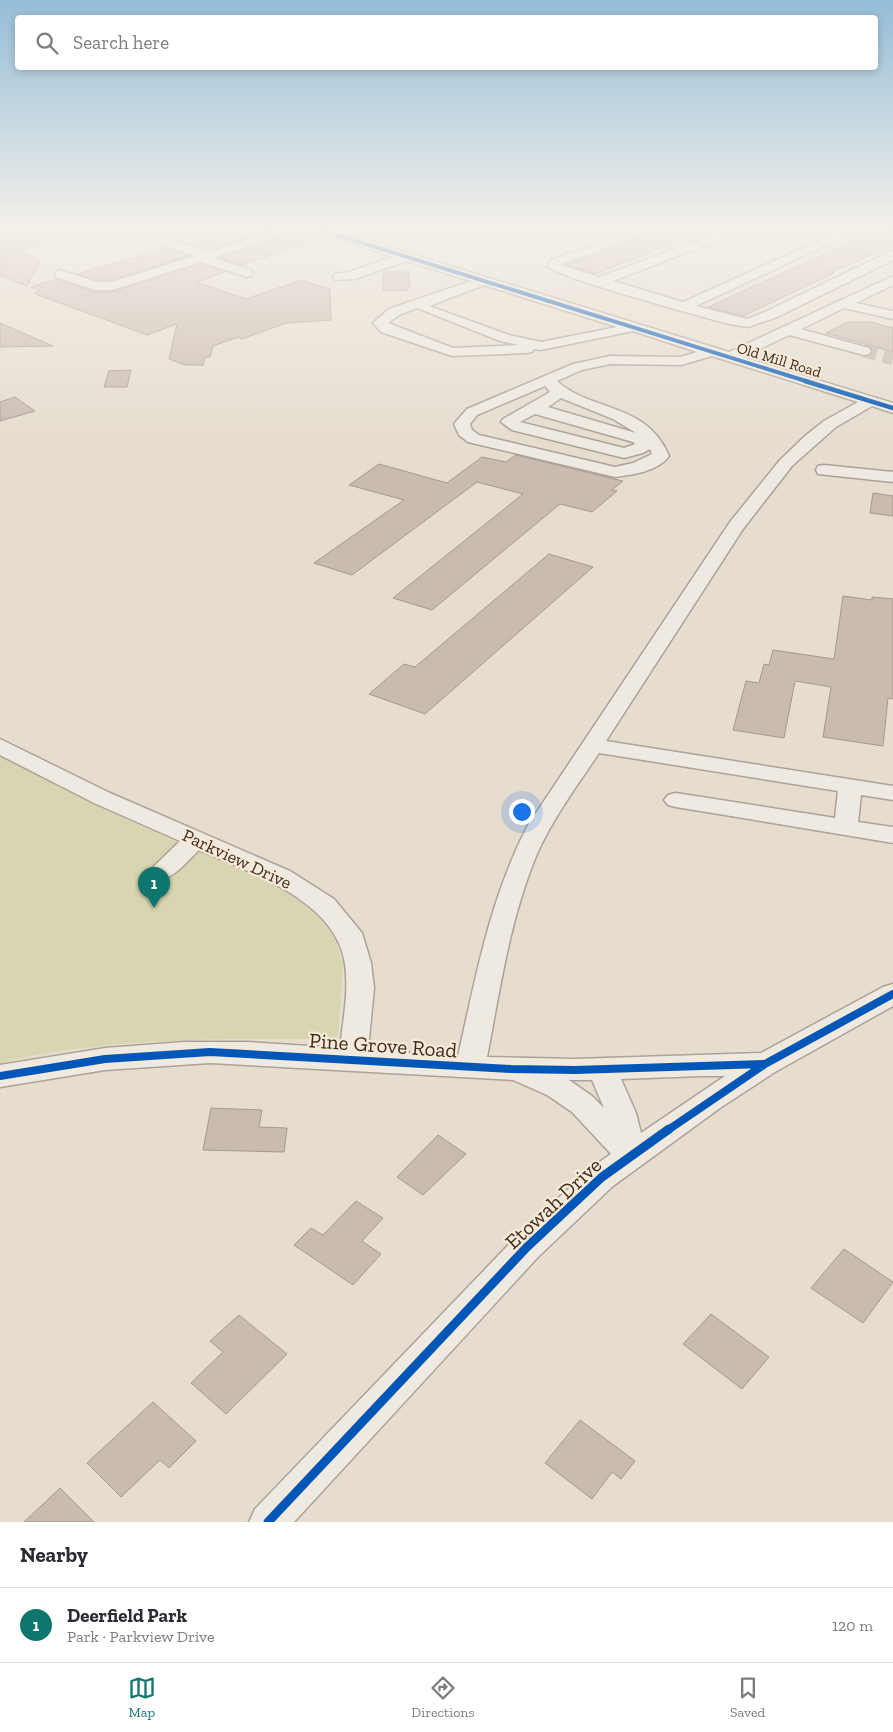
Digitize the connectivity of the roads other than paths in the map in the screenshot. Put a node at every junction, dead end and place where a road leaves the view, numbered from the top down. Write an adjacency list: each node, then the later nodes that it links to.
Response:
1 (431, 299): 7 (street)
2 (588, 299): 8 (street, Old Mill Road)
3 (613, 299): 8 (street)
4 (699, 299): 10 (street)
5 (801, 299): 10 (street)
6 (854, 299): 9 (street)
7 (422, 302): 14 (street); 14 (street)
8 (617, 304): 10 (street); 12 (street, Old Mill Road)
9 (844, 304): 11 (street); 13 (street)
10 (684, 306)
11 (893, 315)
12 (633, 328): 14 (street); 16 (street, Old Mill Road)
13 (788, 330): 15 (street); 17 (street)
14 (541, 346)
15 (864, 351)
16 (711, 352): 17 (street, Old Mill Road); 18 (street)
17 (730, 358): 20 (street, Old Mill Road)
18 (547, 380): 19 (street); 19 (street)
19 (558, 392): 21 (street)
20 (870, 401): 22 (street, Old Mill Road); 25 (street)
21 (533, 408): 21 (street)
22 (893, 408)
23 (824, 470): 24 (street)
24 (893, 477)
25 (592, 745): 27 (street); 37 (street)
26 (0, 746): 32 (street, Parkview Drive)
27 (850, 786): 28 (street); 30 (street)
28 (893, 793)
29 (676, 800): 30 (street)
30 (846, 827): 31 (street)
31 (893, 835)
32 (196, 840): 33 (street); 35 (street, Parkview Drive)
33 (159, 873)
34 (893, 994): 36 (street, Etowah Drive)
35 (353, 1058): 37 (street, Pine Grove Road); 40 (street, Pine Grove Road)
36 (765, 1064): 39 (street, Pine Grove Road); 41 (street, Etowah Drive)
37 (470, 1068): 38 (street, Pine Grove Road)
38 (512, 1069): 39 (street, Pine Grove Road); 41 (street)
39 (602, 1070): 41 (street)
40 (0, 1076)
41 (631, 1154): 42 (street, Etowah Drive)
42 (268, 1522)

